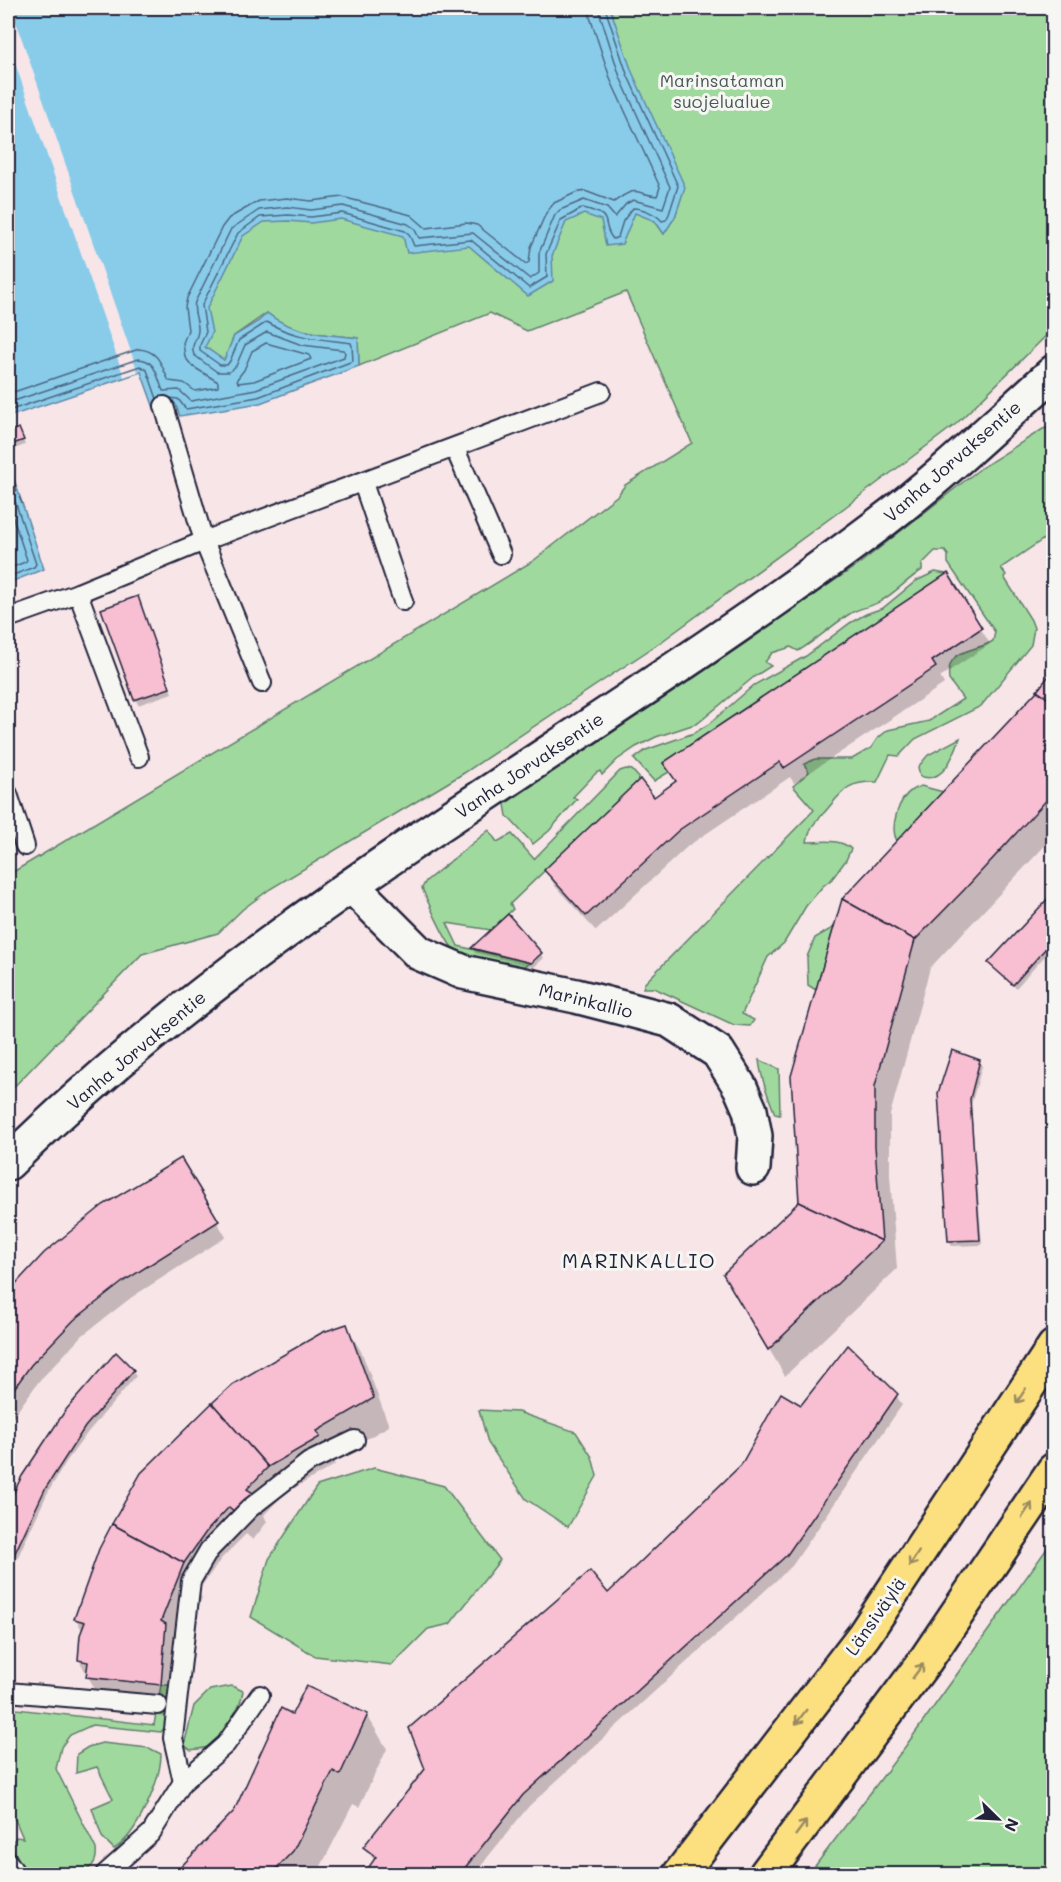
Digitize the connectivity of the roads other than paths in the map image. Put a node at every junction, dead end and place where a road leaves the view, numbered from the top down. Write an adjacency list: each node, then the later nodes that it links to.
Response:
1 (1053, 372): 15 (main road, Vanha Jorvaksentie)
2 (601, 392): 4 (lane)
3 (164, 406): 6 (lane)
4 (455, 449): 5 (lane); 7 (lane)
5 (363, 483): 6 (lane); 9 (lane)
6 (204, 541): 8 (lane); 11 (lane)
7 (501, 554)
8 (78, 592): 10 (lane); 12 (lane)
9 (403, 601)
10 (8, 618)
11 (262, 683)
12 (139, 757)
13 (8, 794): 14 (lane)
14 (25, 846)
15 (352, 886): 16 (main road, Vanha Jorvaksentie); 17 (main road, Marinkallio)
16 (8, 1163)
17 (753, 1168)
18 (1053, 1347): 28 (highway, Länsiväylä, one-way to 28)
19 (355, 1440): 24 (lane)
20 (1053, 1470): 29 (highway, one-way to 20)
21 (8, 1692): 23 (lane)
22 (260, 1695): 24 (lane)
23 (158, 1705)
24 (183, 1782): 27 (lane)
25 (8, 1862): 26 (lane)
26 (16, 1875)
27 (105, 1875)
28 (680, 1875)
29 (766, 1875)

